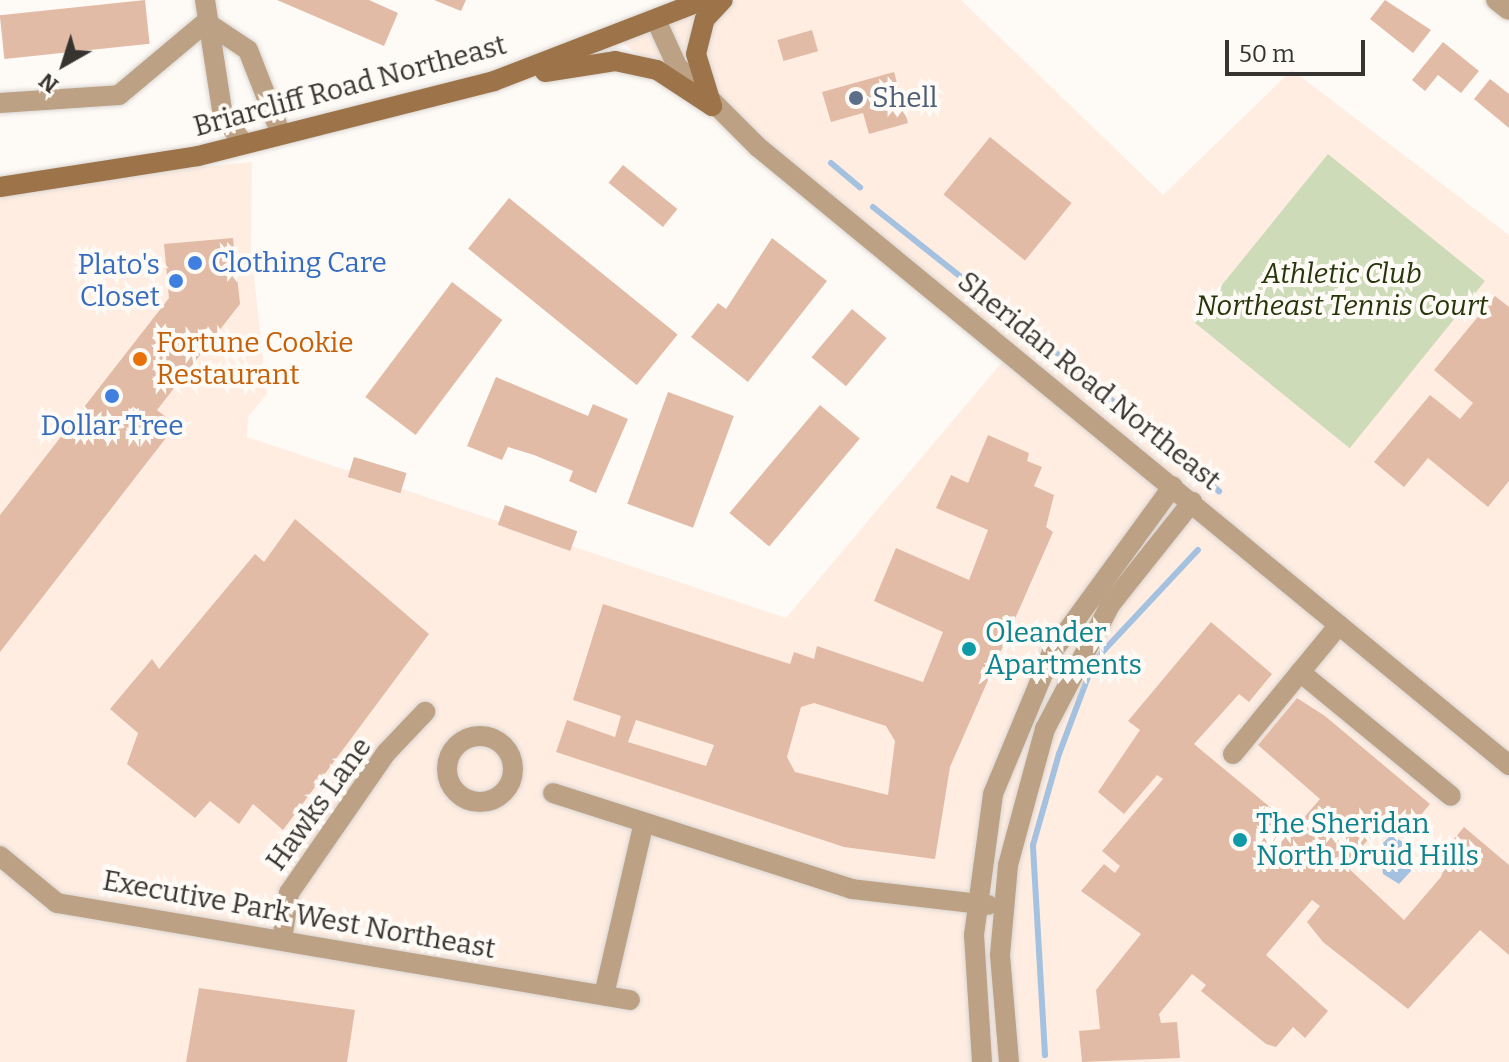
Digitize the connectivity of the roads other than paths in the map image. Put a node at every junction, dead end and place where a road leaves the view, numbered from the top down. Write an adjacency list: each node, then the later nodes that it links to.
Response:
1 (205, 0): 7 (street)
2 (704, 0): 6 (main road, Briarcliff Road Northeast)
3 (723, 0): 10 (main road)
4 (1496, 0): 5 (street)
5 (1509, 10)
6 (656, 20): 8 (main road, Briarcliff Road Northeast); 10 (street, Sheridan Road Northeast)
7 (206, 22): 9 (street); 11 (street); 12 (street)
8 (494, 81): 10 (main road); 11 (main road, Briarcliff Road Northeast)
9 (0, 103)
10 (712, 106): 14 (street, Sheridan Road Northeast)
11 (281, 134): 12 (main road, Briarcliff Road Northeast)
12 (243, 143): 13 (main road, Briarcliff Road Northeast)
13 (0, 187)
14 (1173, 486): 15 (street, Sheridan Road Northeast); 25 (street)
15 (1192, 502): 16 (street, Sheridan Road Northeast); 26 (street)
16 (1339, 625): 17 (street); 20 (street, Sheridan Road Northeast)
17 (1300, 672): 19 (street); 22 (street)
18 (425, 712): 27 (street, Hawks Lane)
19 (1233, 754)
20 (1509, 765)
21 (553, 793): 23 (street)
22 (1451, 796)
23 (643, 826): 25 (street); 28 (street)
24 (0, 856): 27 (street, Executive Park West Northeast)
25 (977, 904): 26 (street); 30 (street)
26 (1004, 907): 31 (street)
27 (282, 940): 28 (street, Executive Park West Northeast)
28 (604, 995): 29 (street, Executive Park West Northeast)
29 (630, 1000)
30 (982, 1062)
31 (1009, 1062)

